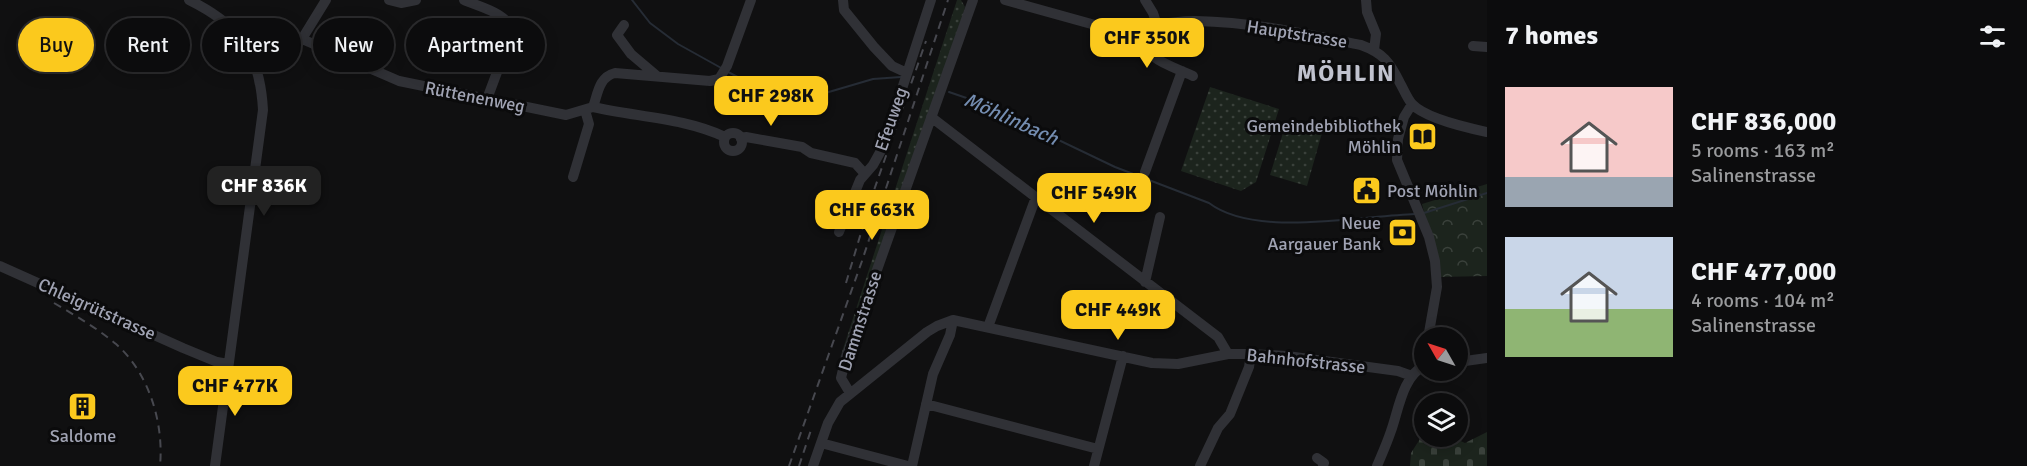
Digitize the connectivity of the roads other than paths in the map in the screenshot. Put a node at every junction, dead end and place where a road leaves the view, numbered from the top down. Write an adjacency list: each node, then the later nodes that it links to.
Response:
1 (189, 0): 13 (street)
2 (326, 0): 16 (street)
3 (389, 0): 4 (street)
4 (416, 0)
5 (464, 0): 25 (street)
6 (751, 0): 22 (street)
7 (843, 0): 24 (street)
8 (932, 0): 24 (street, Efeuweg)
9 (973, 0): 28 (street, Dammstrasse)
10 (1005, 0): 15 (street, Hauptstrasse)
11 (1145, 0): 15 (street)
12 (1366, 0): 19 (street)
13 (220, 18)
14 (624, 25): 22 (street)
15 (1152, 26): 19 (street, Hauptstrasse); 20 (street)
16 (302, 39): 25 (street, Rüttenenweg)
17 (1473, 46): 18 (street)
18 (1487, 47)
19 (1374, 50): 26 (street)
20 (1182, 71): 23 (street); 30 (street)
21 (258, 72): 46 (street)
22 (657, 76): 27 (street)
23 (1193, 76)
24 (905, 77): 31 (street, Efeuweg)
25 (488, 99): 27 (street, Rüttenenweg)
26 (1412, 104): 29 (street); 40 (street)
27 (589, 108): 31 (street, Rüttenenweg); 32 (street)
28 (931, 117): 33 (street); 48 (street, Dammstrasse)
29 (1486, 128)
30 (1145, 172)
31 (865, 174): 35 (street, Efeuweg)
32 (573, 177)
33 (1036, 197): 37 (street); 39 (street)
34 (1160, 217): 37 (street)
35 (838, 232)
36 (0, 266): 46 (street, Chleigrütstrasse)
37 (1145, 282): 41 (street)
38 (953, 320): 39 (street, Bahnhofstrasse); 48 (street); 49 (street)
39 (988, 327): 43 (street, Bahnhofstrasse)
40 (1430, 327)
41 (1228, 354): 42 (street, Bahnhofstrasse); 43 (street, Bahnhofstrasse)
42 (1251, 354): 47 (street, Bahnhofstrasse); 56 (street)
43 (1124, 356): 51 (street)
44 (1487, 358): 45 (street)
45 (1468, 361)
46 (228, 364): 52 (street)
47 (1412, 376): 57 (street)
48 (850, 393): 50 (street, Dammstrasse)
49 (926, 405): 51 (street); 54 (street)
50 (821, 442): 53 (street, Dammstrasse); 54 (street)
51 (1098, 449): 55 (street)
52 (215, 466)
53 (813, 466)
54 (910, 466)
55 (1094, 466)
56 (1200, 466)
57 (1377, 466)

